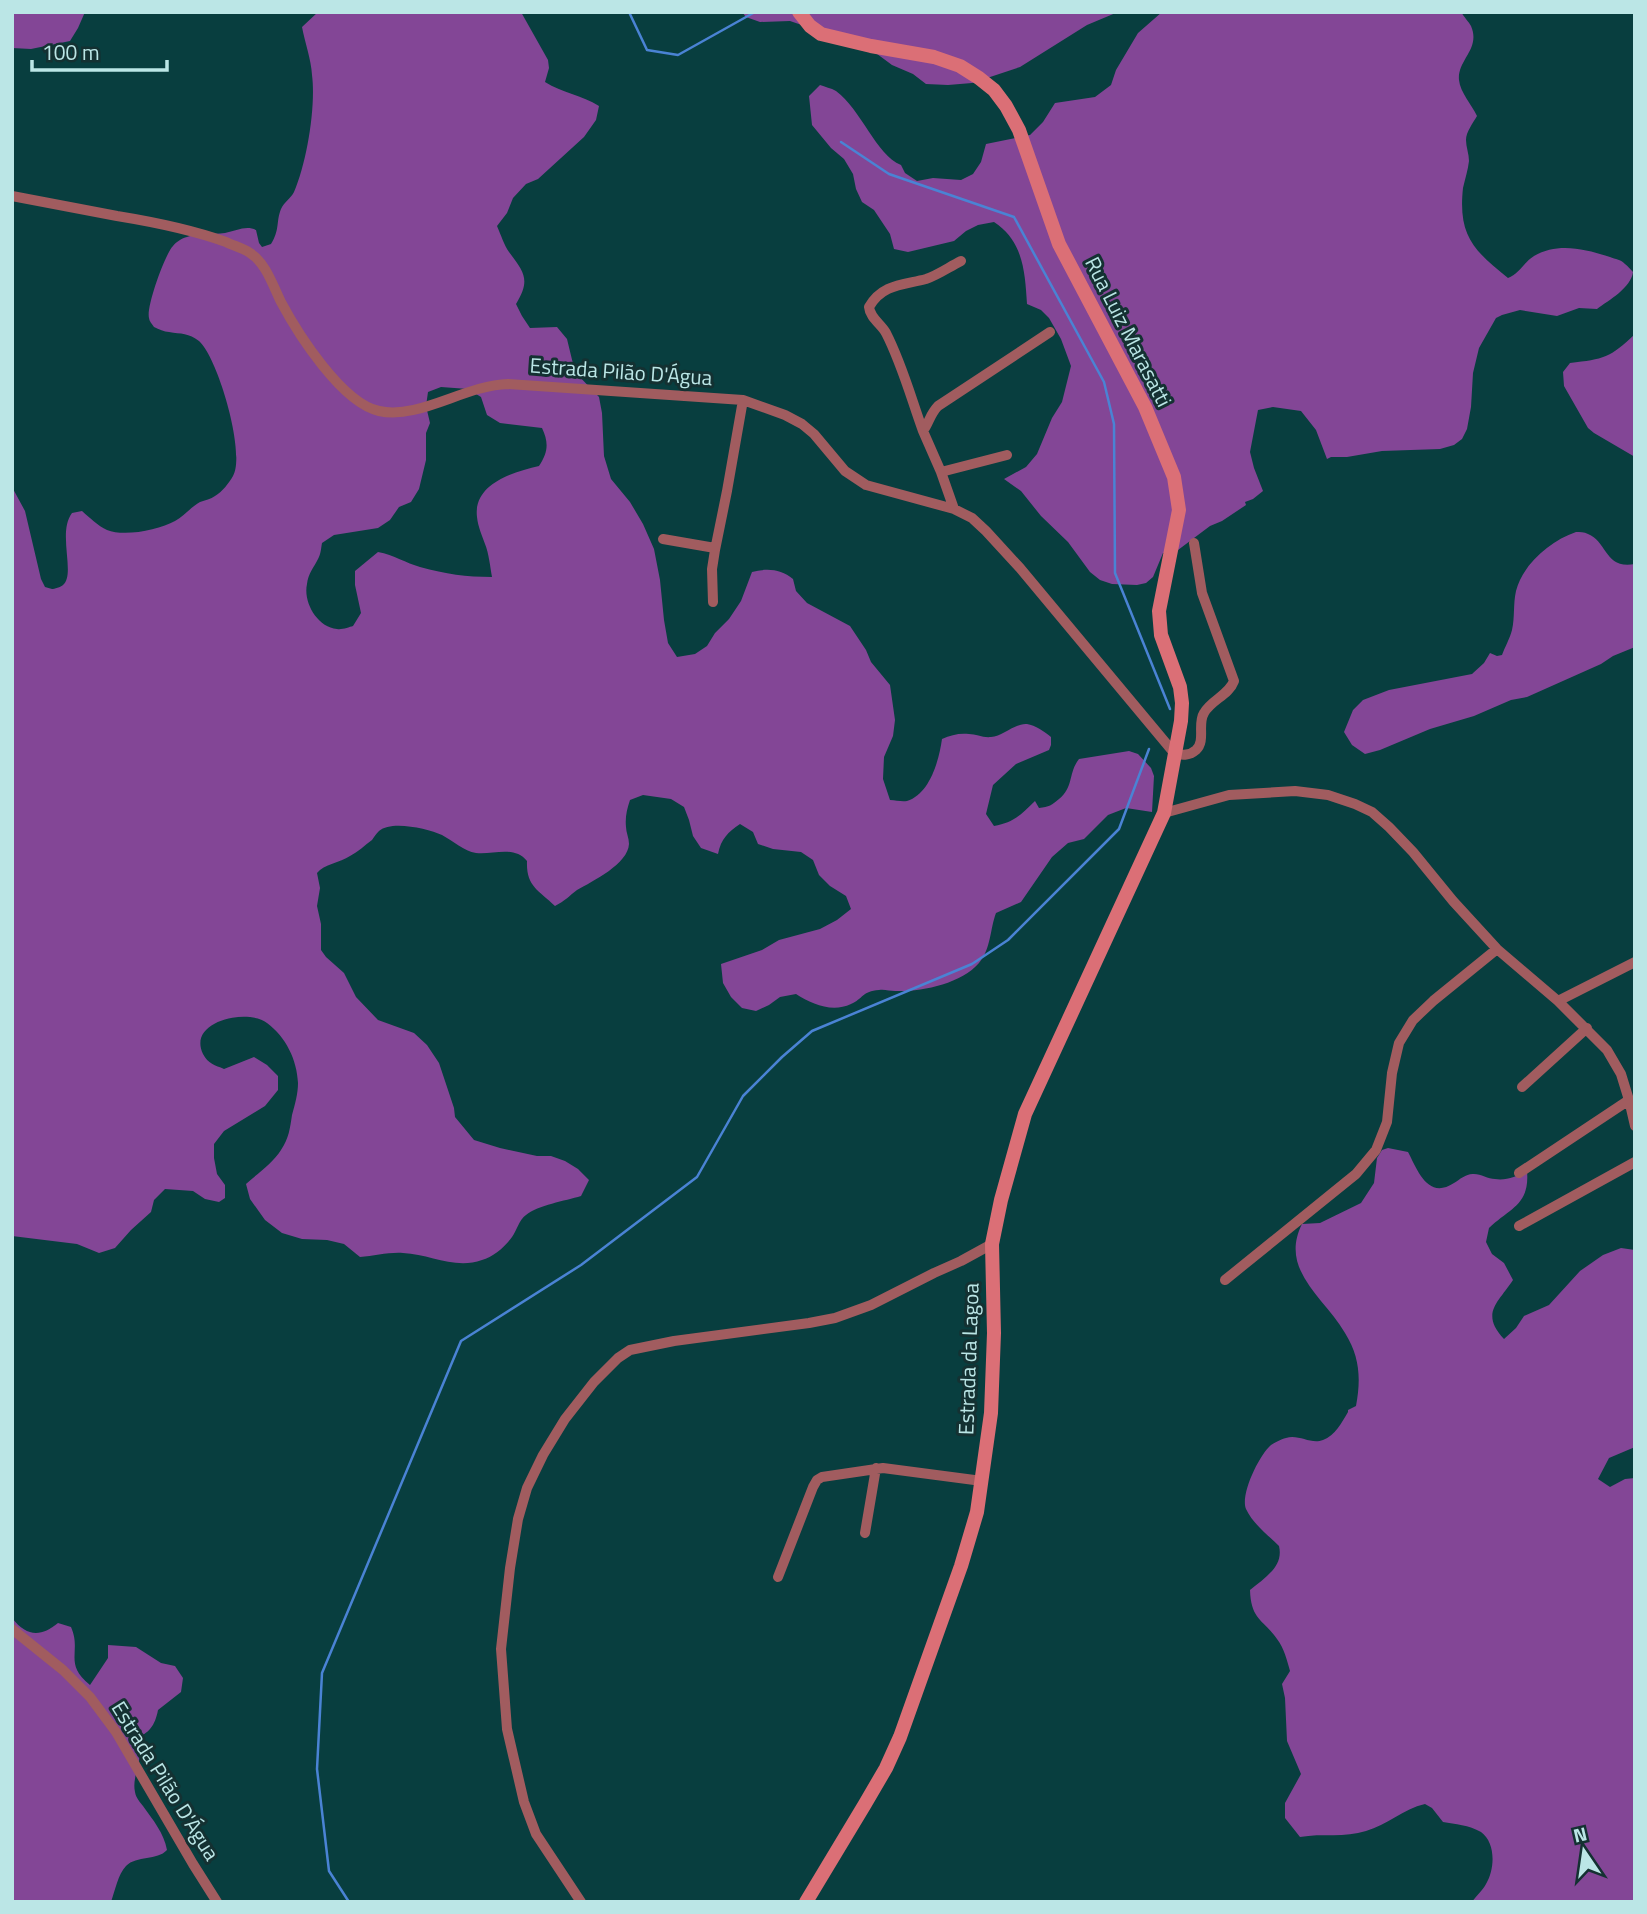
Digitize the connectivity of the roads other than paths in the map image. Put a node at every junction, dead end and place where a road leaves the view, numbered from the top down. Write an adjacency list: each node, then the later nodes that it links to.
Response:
1 (799, 12): 14 (street, Rua Luiz Marasatti)
2 (12, 195): 5 (street, Estrada Pilão D'Água)
3 (961, 261): 6 (street)
4 (1050, 332): 6 (street)
5 (743, 400): 9 (street, Estrada Pilão D'Água); 12 (street)
6 (923, 431): 8 (street)
7 (1007, 455): 8 (street)
8 (941, 472): 9 (street)
9 (954, 509): 14 (street, Estrada Pilão D'Água)
10 (663, 539): 12 (street)
11 (1195, 543): 14 (street)
12 (715, 548): 13 (street)
13 (713, 602)
14 (1175, 754): 15 (street, Rua Luiz Marasatti)
15 (1164, 813): 16 (street); 26 (street, Estrada da Lagoa)
16 (1497, 949): 18 (street); 27 (street)
17 (1635, 962): 18 (street)
18 (1559, 1001): 19 (street)
19 (1587, 1028): 20 (street); 21 (street)
20 (1522, 1087)
21 (1629, 1100): 22 (street); 24 (street)
22 (1635, 1126)
23 (1635, 1162): 25 (street)
24 (1519, 1173)
25 (1519, 1226)
26 (992, 1244): 29 (street, Estrada da Lagoa); 34 (street)
27 (1225, 1280)
28 (876, 1468): 29 (street); 30 (street); 31 (street)
29 (982, 1481): 35 (street, Estrada da Lagoa)
30 (865, 1533)
31 (778, 1577)
32 (12, 1629): 33 (street, Estrada Pilão D'Água)
33 (217, 1902)
34 (581, 1902)
35 (806, 1902)

